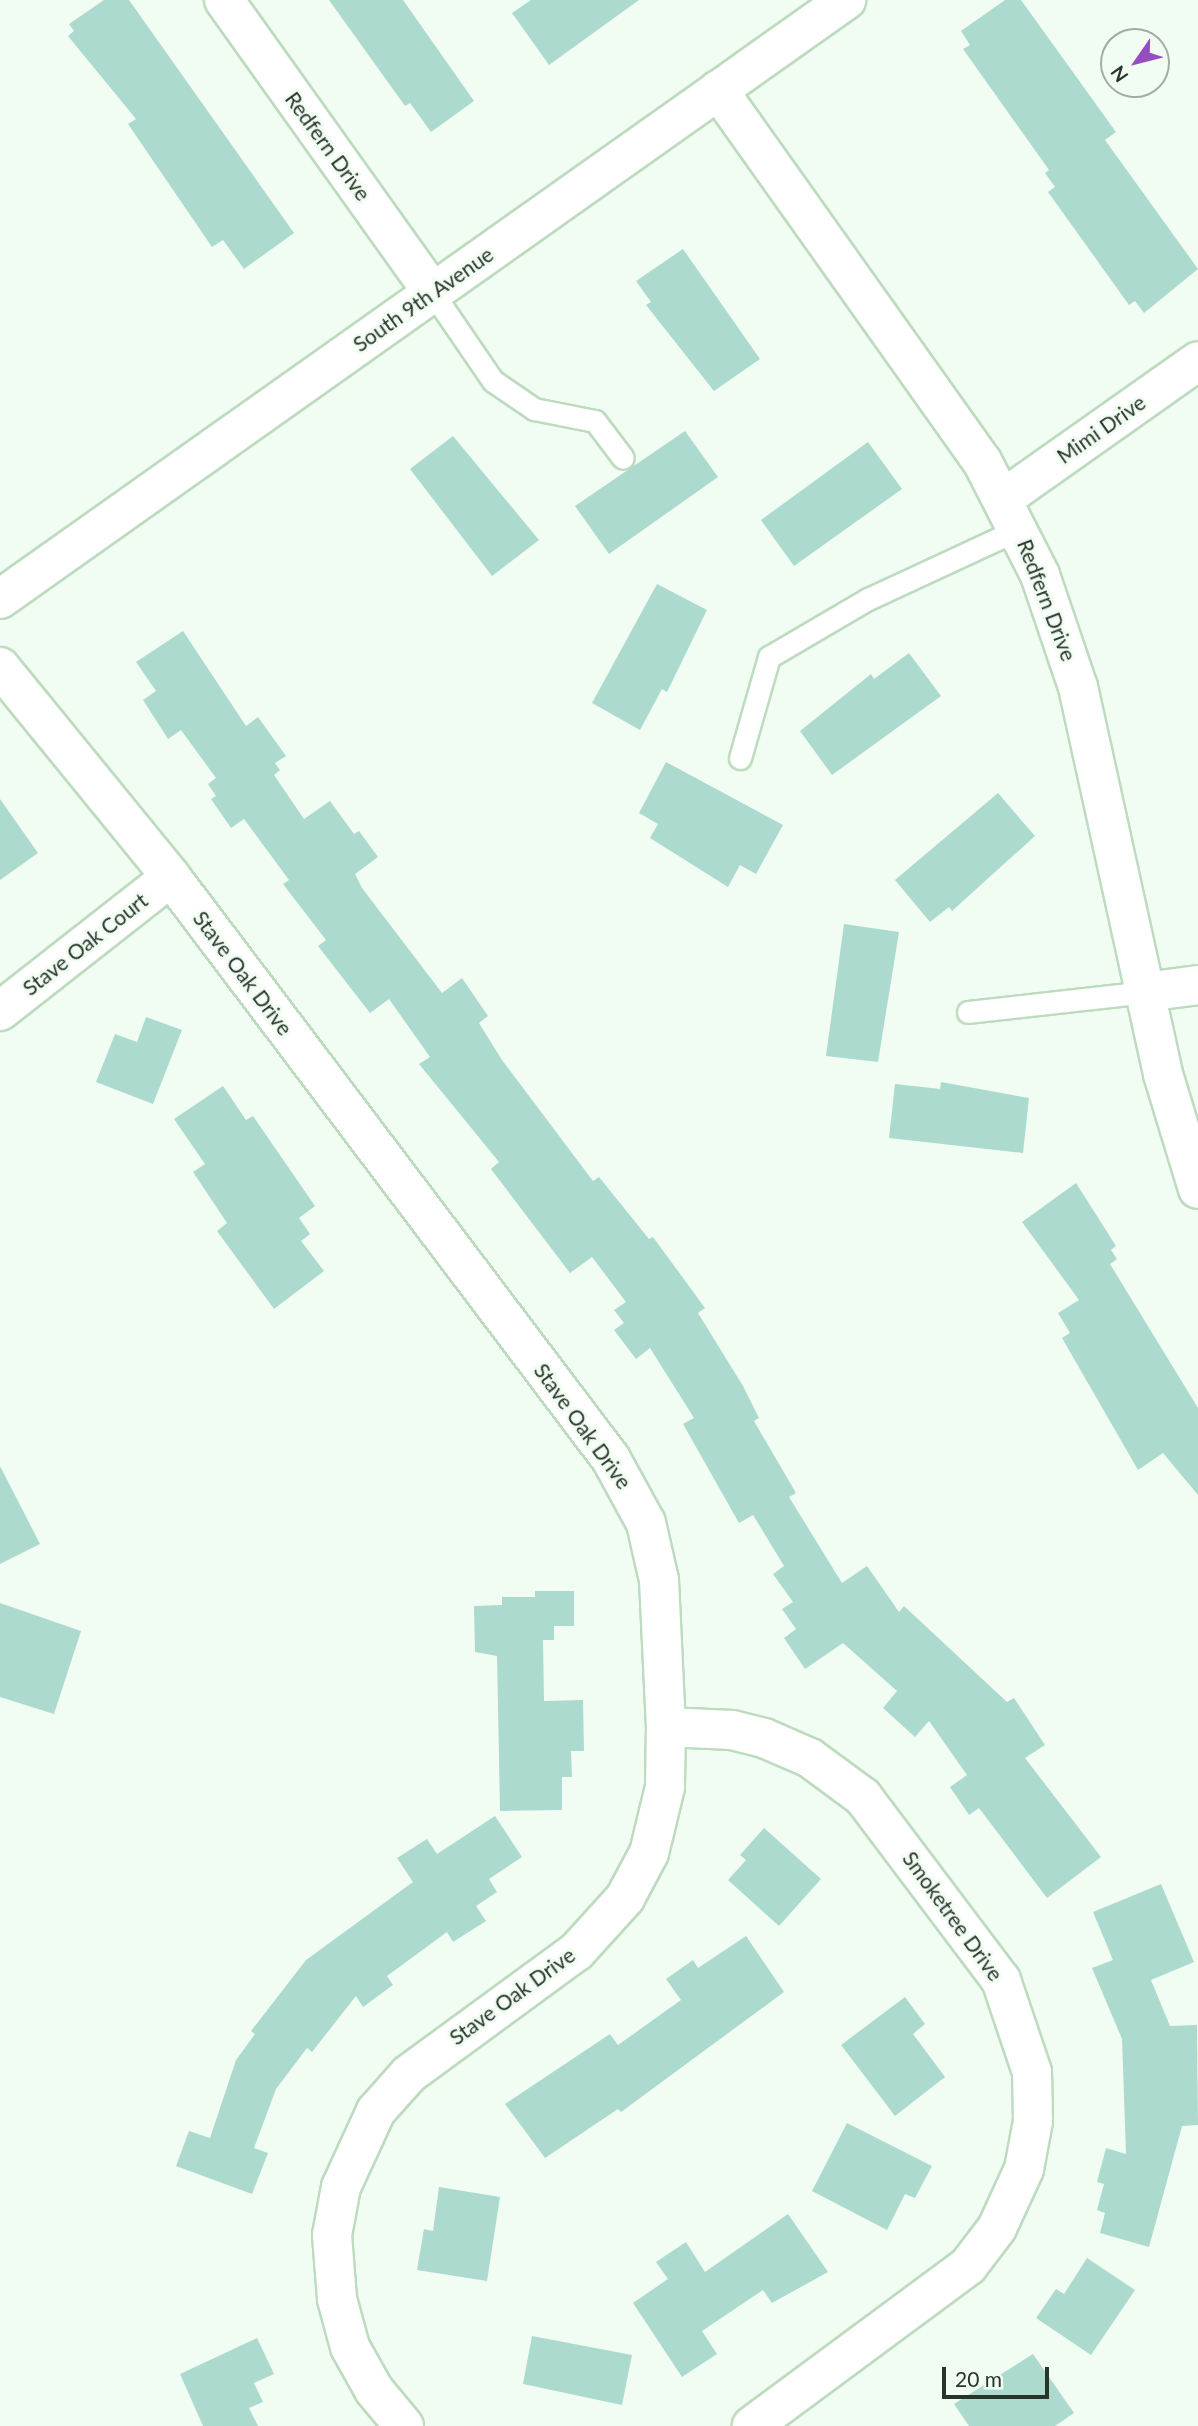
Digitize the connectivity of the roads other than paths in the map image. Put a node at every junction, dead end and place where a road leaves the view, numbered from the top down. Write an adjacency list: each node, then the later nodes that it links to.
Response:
1 (224, 0): 4 (street, Redfern Drive)
2 (846, 0): 3 (street, South 9th Avenue)
3 (718, 90): 4 (street, South 9th Avenue); 7 (street, Redfern Drive)
4 (432, 292): 6 (lane); 8 (street, South 9th Avenue)
5 (1198, 361): 7 (street, Mimi Drive)
6 (623, 458)
7 (1011, 513): 10 (lane); 13 (street, Redfern Drive)
8 (0, 599)
9 (0, 667): 11 (street, Stave Oak Drive)
10 (740, 758)
11 (171, 877): 14 (street, Stave Oak Court); 17 (street, Stave Oak Drive)
12 (1198, 985): 13 (street)
13 (1145, 992): 15 (lane); 16 (street, Redfern Drive)
14 (0, 1011)
15 (968, 1012)
16 (1198, 1189)
17 (666, 1727): 18 (street, Stave Oak Drive); 19 (street, Smoketree Drive)
18 (404, 2426)
19 (752, 2426)

